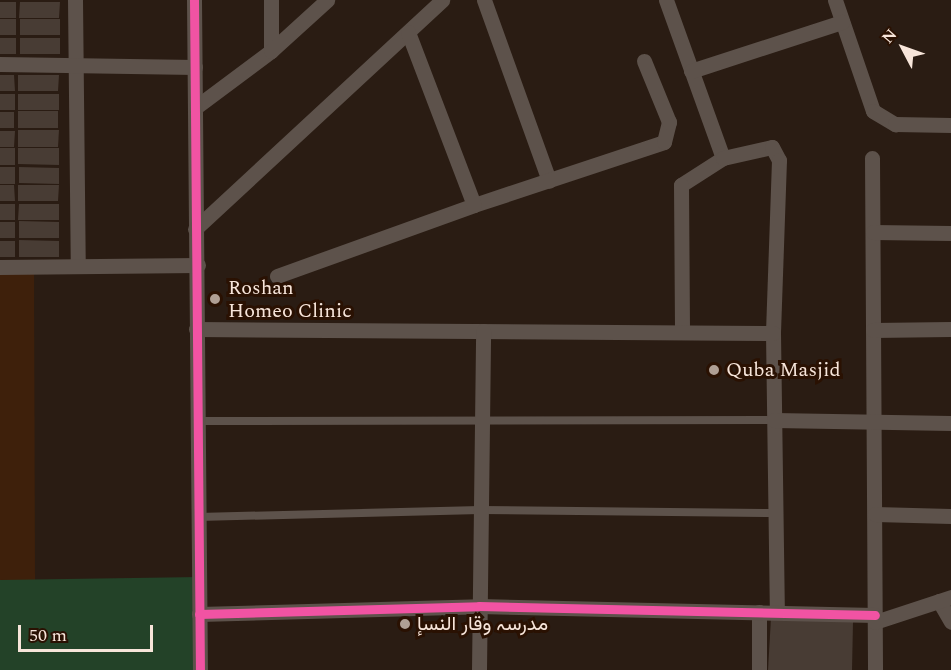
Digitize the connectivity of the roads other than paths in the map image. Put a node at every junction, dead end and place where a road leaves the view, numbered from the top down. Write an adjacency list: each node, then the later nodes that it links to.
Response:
1 (75, 0): 14 (street)
2 (194, 0): 15 (street)
3 (271, 0): 11 (street)
4 (327, 0): 11 (street)
5 (442, 0): 10 (street)
6 (484, 0): 21 (street)
7 (666, 0): 16 (street)
8 (835, 0): 9 (street)
9 (842, 22): 16 (street); 18 (street)
10 (408, 32): 22 (street); 23 (street)
11 (271, 51): 17 (street)
12 (644, 61): 21 (street)
13 (0, 64): 14 (street)
14 (75, 64): 15 (street); 27 (street)
15 (195, 67): 17 (street)
16 (692, 70): 19 (street)
17 (196, 107): 23 (street)
18 (951, 125)
19 (723, 158): 34 (street); 35 (street)
20 (872, 158): 24 (street)
21 (549, 181): 22 (street)
22 (474, 205): 29 (street)
23 (195, 229): 26 (street)
24 (873, 232): 25 (street); 32 (street)
25 (951, 233)
26 (198, 265): 27 (street); 30 (street)
27 (78, 266): 28 (street)
28 (0, 267)
29 (277, 276)
30 (196, 329): 33 (street); 37 (street)
31 (951, 329): 32 (street)
32 (873, 330): 40 (street)
33 (483, 331): 34 (street); 38 (street)
34 (682, 332): 35 (street)
35 (773, 333): 36 (street)
36 (774, 420): 38 (lane); 40 (street); 42 (street)
37 (197, 421): 38 (lane); 45 (street)
38 (482, 423): 41 (street)
39 (951, 423): 40 (street)
40 (874, 425): 43 (street)
41 (480, 510): 42 (lane); 45 (lane); 47 (street)
42 (776, 513): 49 (street)
43 (875, 514): 44 (street); 51 (street)
44 (951, 516)
45 (198, 517): 50 (street)
46 (945, 599): 51 (street); 52 (street)
47 (479, 606): 48 (street); 50 (street); 54 (street)
48 (759, 612): 49 (street); 55 (street)
49 (777, 612): 51 (street)
50 (199, 614): 53 (street)
51 (875, 619): 56 (street)
52 (951, 622)
53 (200, 670)
54 (479, 670)
55 (759, 670)
56 (875, 670)

